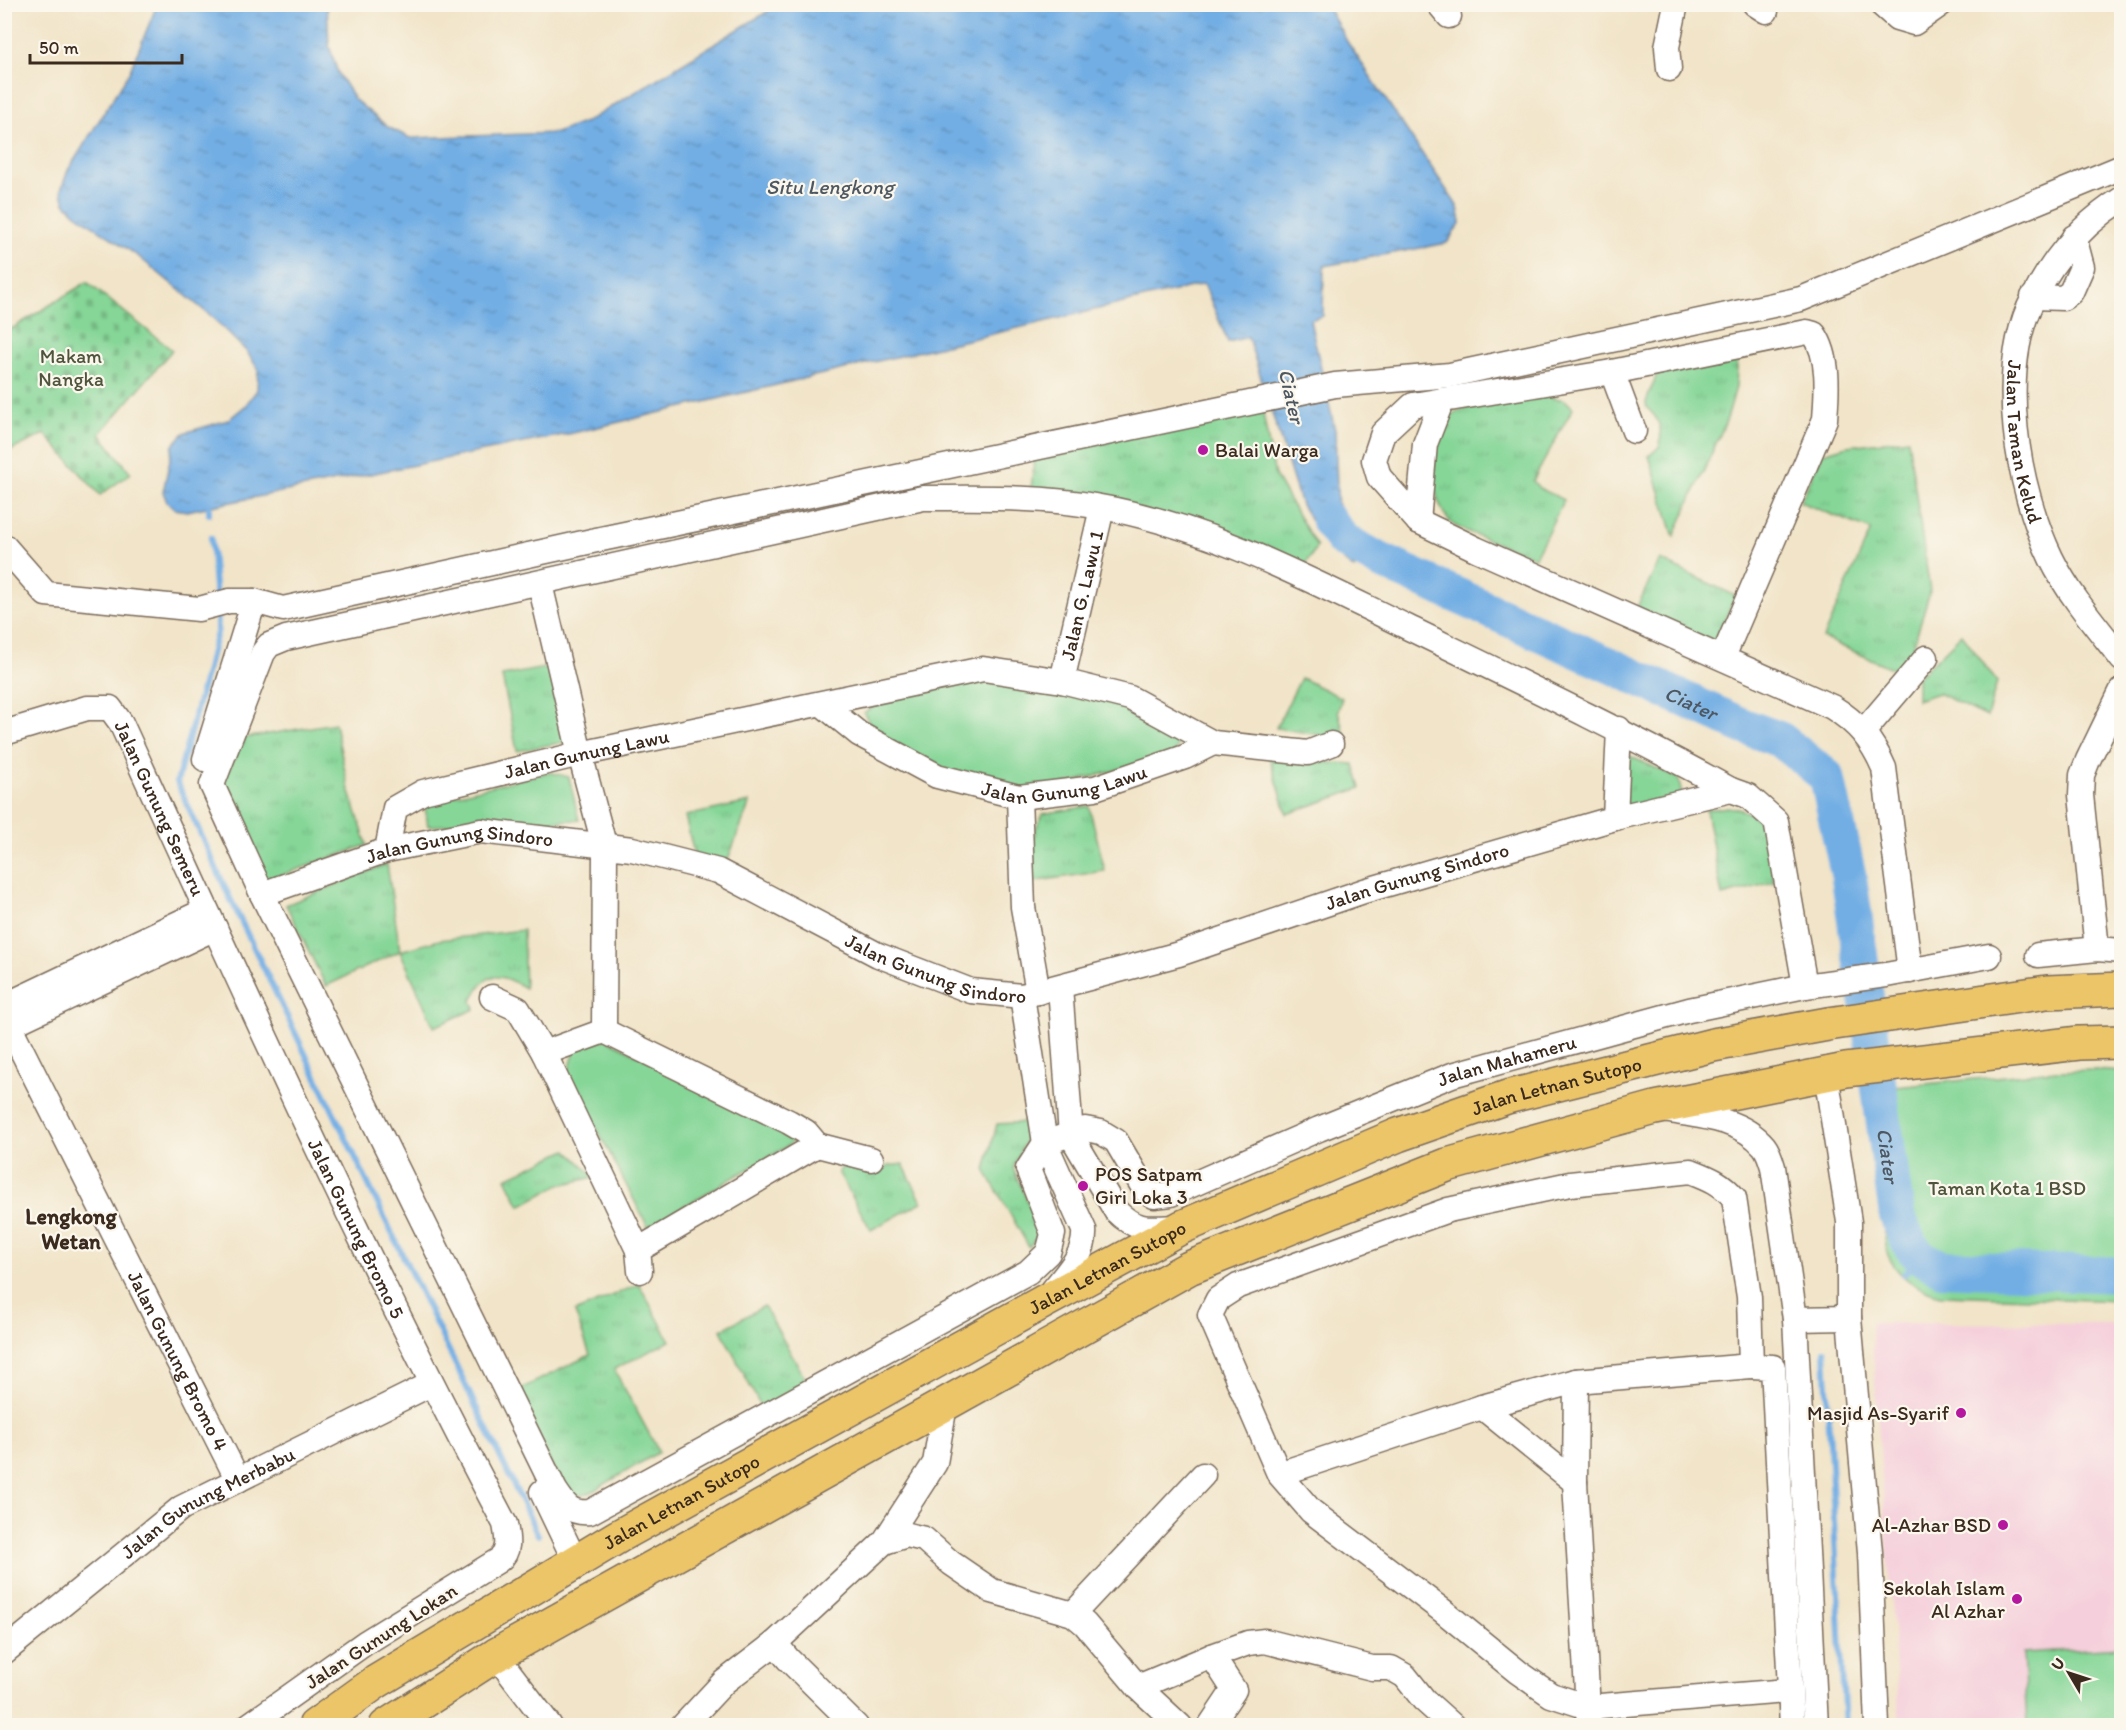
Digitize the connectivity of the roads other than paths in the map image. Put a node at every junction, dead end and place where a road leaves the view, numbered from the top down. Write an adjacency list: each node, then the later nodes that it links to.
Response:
1 (1676, 4): 4 (street)
2 (1881, 4): 3 (street)
3 (1941, 4)
4 (1669, 69)
5 (2121, 167): 14 (street)
6 (2121, 199): 17 (street, Jalan Taman Kelud)
7 (1612, 372): 8 (street); 9 (street); 15 (street)
8 (1442, 400): 11 (street); 11 (street)
9 (1634, 431)
10 (1102, 508): 13 (street); 18 (street, Jalan G. Lawu 1); 21 (street)
11 (1419, 521): 15 (street)
12 (4, 546): 14 (street)
13 (540, 584): 26 (street); 32 (street)
14 (254, 601): 68 (street)
15 (1723, 657): 22 (street)
16 (1926, 658): 22 (street)
17 (2121, 659)
18 (1062, 681): 20 (street, Jalan Gunung Lawu); 24 (street, Jalan Gunung Lawu)
19 (2121, 690): 34 (street)
20 (822, 704): 26 (street, Jalan Gunung Lawu); 28 (street, Jalan Gunung Lawu)
21 (1619, 729): 27 (street); 29 (street)
22 (1864, 731): 38 (street)
23 (4, 733): 33 (street, Jalan Gunung Semeru)
24 (1213, 742): 25 (street, Jalan Gunung Lawu); 28 (street, Jalan Gunung Lawu)
25 (1330, 744)
26 (580, 754): 30 (street); 31 (street, Jalan Gunung Lawu)
27 (1731, 790): 29 (street, Jalan Gunung Sindoro); 39 (street)
28 (1019, 797): 41 (street)
29 (1615, 818): 41 (street, Jalan Gunung Sindoro)
30 (605, 848): 31 (street, Jalan Gunung Sindoro); 41 (street, Jalan Gunung Sindoro); 44 (street)
31 (387, 850): 32 (street, Jalan Gunung Sindoro)
32 (262, 894): 50 (street)
33 (211, 919): 43 (street); 59 (street, Jalan Gunung Bromo 5)
34 (2097, 949): 35 (street); 37 (street)
35 (2121, 951)
36 (1989, 956): 38 (street, Jalan Mahameru)
37 (2038, 956)
38 (1910, 971): 39 (street, Jalan Mahameru)
39 (1805, 986): 49 (street, Jalan Mahameru)
40 (2121, 989): 53 (main road, Jalan Letnan Sutopo)
41 (1040, 992): 49 (street); 50 (street)
42 (492, 997): 46 (street)
43 (6, 1018): 64 (street, Jalan Gunung Bromo 4)
44 (604, 1031): 46 (street); 51 (street)
45 (2121, 1042): 47 (main road, Jalan Letnan Sutopo)
46 (544, 1053): 51 (street)
47 (1836, 1072): 48 (main road, Jalan Letnan Sutopo); 55 (street)
48 (1655, 1108): 56 (street); 61 (main road, Jalan Letnan Sutopo)
49 (1071, 1135): 50 (street, Jalan Mahameru); 53 (street)
50 (1046, 1143): 54 (street)
51 (817, 1145): 52 (street)
52 (871, 1159)
53 (1182, 1227): 54 (main road, Jalan Letnan Sutopo)
54 (1045, 1301): 68 (main road, Jalan Letnan Sutopo)
55 (1849, 1318): 56 (street); 86 (street)
56 (1795, 1319): 75 (street)
57 (1751, 1366): 58 (street); 62 (street); 75 (street)
58 (1576, 1381): 60 (street); 65 (street)
59 (431, 1384): 64 (street, Jalan Gunung Merbabu); 67 (street, Jalan Gunung Bromo 5)
60 (1482, 1407): 62 (street); 65 (street)
61 (935, 1421): 66 (street); 72 (main road, Jalan Letnan Sutopo)
62 (1279, 1474): 76 (street)
63 (1203, 1475): 69 (street)
64 (238, 1480): 71 (street, Jalan Gunung Merbabu)
65 (1575, 1482): 76 (street)
66 (884, 1542): 69 (street); 70 (street)
67 (508, 1543): 77 (street, Jalan Gunung Lokan)
68 (576, 1563): 78 (main road, Jalan Letnan Sutopo)
69 (1073, 1614): 74 (street)
70 (775, 1643): 81 (street); 82 (street)
71 (4, 1652)
72 (496, 1655): 79 (main road, Jalan Letnan Sutopo); 80 (street)
73 (1212, 1656): 74 (street); 84 (street); 85 (street)
74 (1138, 1687): 83 (street)
75 (1798, 1706): 76 (street)
76 (1588, 1716)
77 (248, 1725)
78 (315, 1725)
79 (386, 1725)
80 (550, 1725)
81 (683, 1725)
82 (856, 1725)
83 (1180, 1725)
84 (1210, 1725)
85 (1453, 1725)
86 (1877, 1725)

